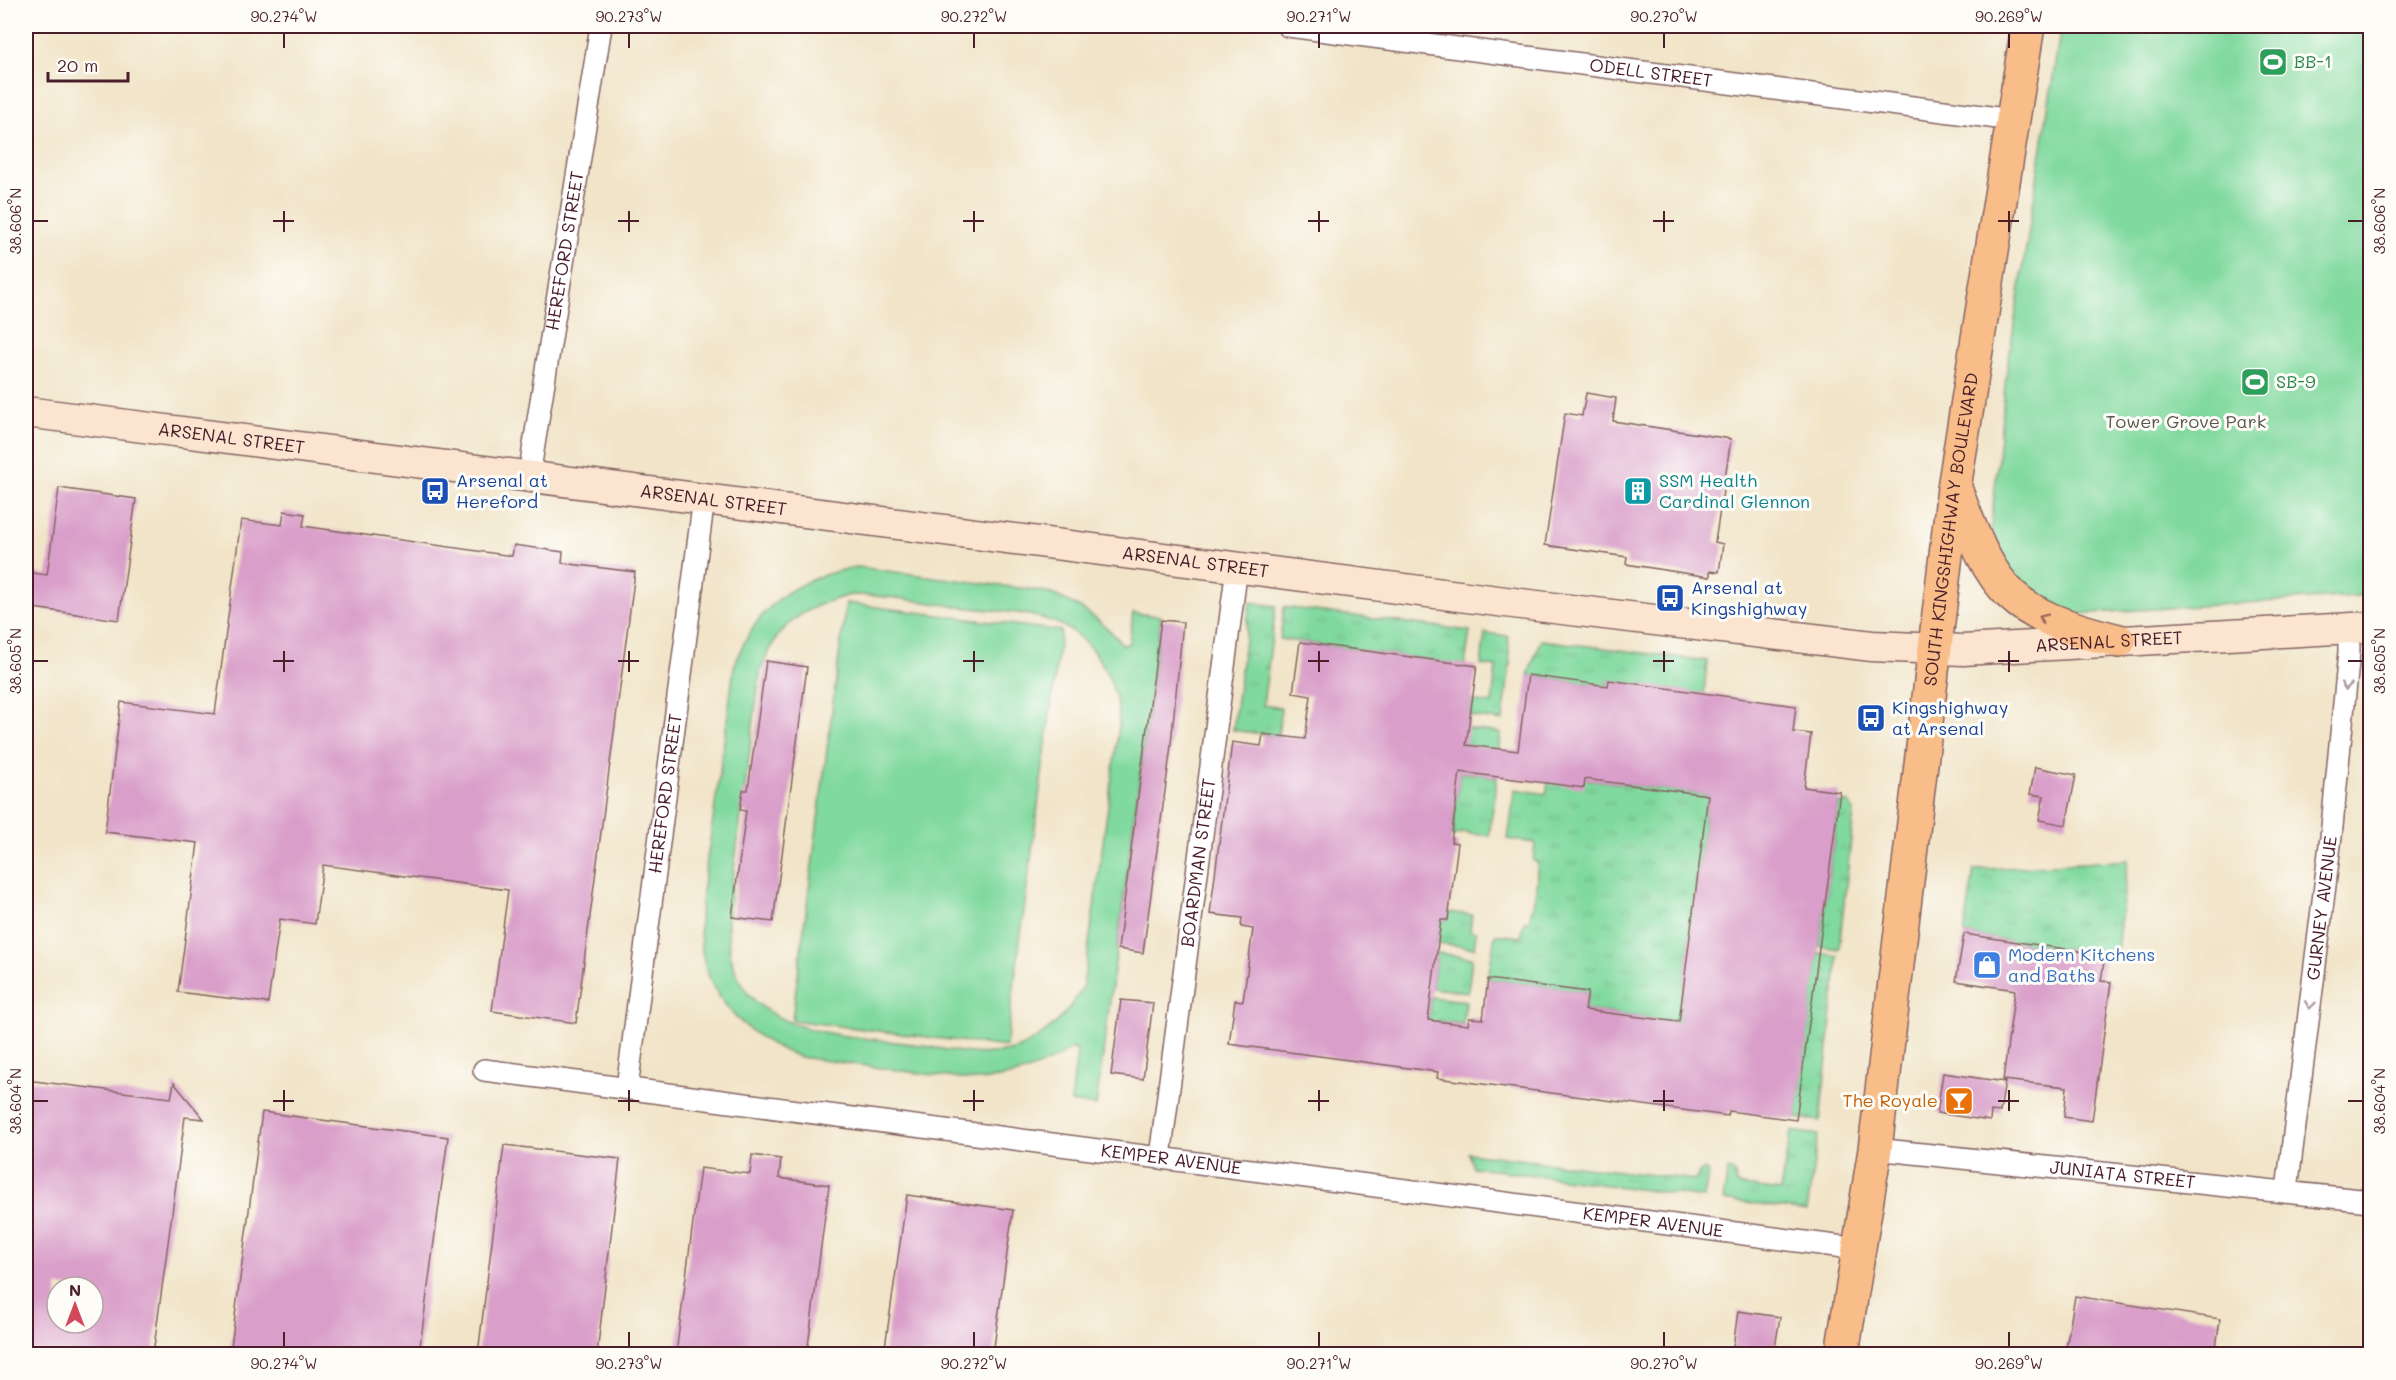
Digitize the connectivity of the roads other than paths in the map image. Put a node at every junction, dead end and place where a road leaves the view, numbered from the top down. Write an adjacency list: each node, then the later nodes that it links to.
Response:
1 (601, 26): 6 (street, HEREFORD STREET)
2 (1288, 26): 4 (street, ODELL STREET)
3 (2028, 26): 4 (main road, SOUTH KINGSHIGHWAY BOULEVARD)
4 (2013, 120): 7 (main road, SOUTH KINGSHIGHWAY BOULEVARD)
5 (26, 412): 6 (main road, ARSENAL STREET)
6 (529, 476): 8 (main road, ARSENAL STREET)
7 (1954, 488): 11 (main road, one-way to 7); 12 (main road, SOUTH KINGSHIGHWAY BOULEVARD)
8 (704, 498): 9 (main road, ARSENAL STREET); 14 (street, HEREFORD STREET)
9 (1237, 567): 12 (main road, ARSENAL STREET); 16 (street, BOARDMAN STREET)
10 (2360, 627): 11 (main road, ARSENAL STREET); 17 (street, GURNEY AVENUE, one-way to 17)
11 (2119, 641): 12 (main road, ARSENAL STREET)
12 (1933, 649): 15 (main road, SOUTH KINGSHIGHWAY BOULEVARD)
13 (484, 1070): 14 (street, KEMPER AVENUE)
14 (627, 1088): 16 (street, KEMPER AVENUE)
15 (1875, 1149): 17 (street, JUNIATA STREET); 19 (main road, SOUTH KINGSHIGHWAY BOULEVARD)
16 (1160, 1157): 19 (street, KEMPER AVENUE)
17 (2287, 1190): 18 (street, JUNIATA STREET)
18 (2370, 1201)
19 (1859, 1249): 20 (main road, SOUTH KINGSHIGHWAY BOULEVARD)
20 (1842, 1354)

